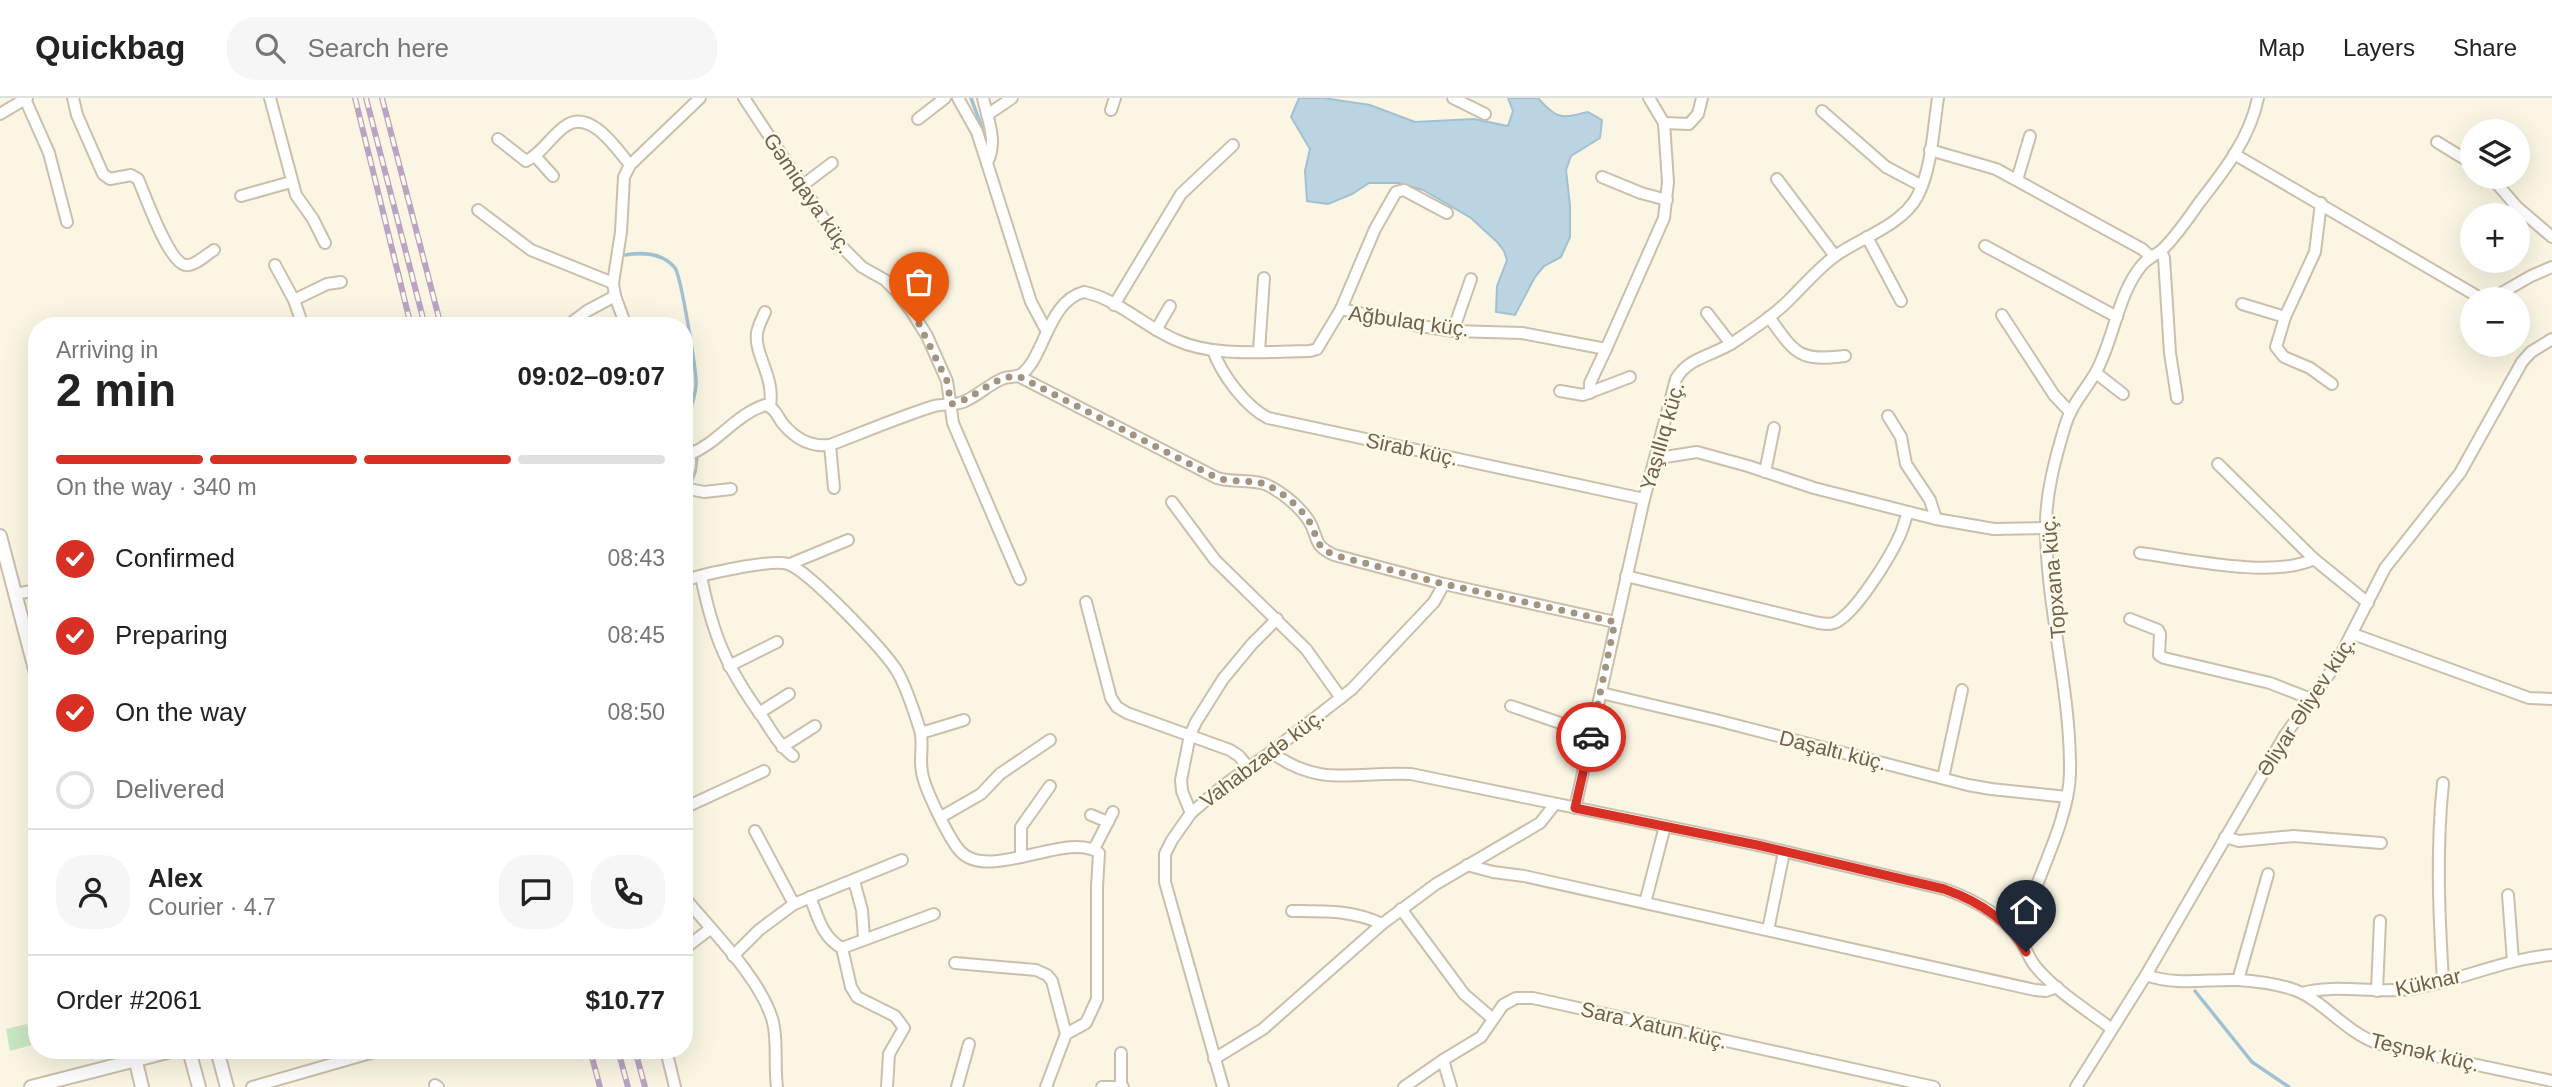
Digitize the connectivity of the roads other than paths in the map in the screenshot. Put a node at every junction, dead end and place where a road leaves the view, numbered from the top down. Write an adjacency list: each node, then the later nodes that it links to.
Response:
1 (26, 98): 18 (street); 47 (street)
2 (73, 98): 52 (street)
3 (270, 98): 38 (street)
4 (700, 98): 33 (street)
5 (744, 98): 39 (street, Gəmiqaya küç.)
6 (945, 98): 21 (street)
7 (958, 98): 32 (street)
8 (983, 98): 20 (street)
9 (1012, 98): 20 (street)
10 (1115, 98): 16 (street)
11 (1453, 98): 19 (street)
12 (1649, 98): 22 (street)
13 (1702, 98): 22 (street)
14 (1938, 98): 27 (street, Yaşıllıq küç.)
15 (2258, 98): 28 (street, Topxana küç.)
16 (1111, 110)
17 (1822, 111): 40 (street)
18 (0, 114)
19 (1485, 114)
20 (987, 116): 32 (street)
21 (918, 119)
22 (1664, 123): 43 (street)
23 (2030, 136): 37 (street)
24 (498, 139): 29 (street)
25 (2437, 142): 30 (street)
26 (1233, 145): 67 (street)
27 (1930, 150): 37 (street); 40 (street, Yaşıllıq küç.)
28 (2234, 154): 44 (street); 53 (street, Topxana küç.)
29 (535, 156): 33 (street); 34 (street)
30 (2460, 156)
31 (832, 163): 39 (street)
32 (986, 163): 79 (street)
33 (630, 165): 60 (street)
34 (553, 176)
35 (1602, 177): 43 (street)
36 (1777, 179): 54 (street)
37 (2017, 180): 53 (street)
38 (291, 182): 42 (street); 50 (street)
39 (803, 186): 96 (street, Gəmiqaya küç.)
40 (1922, 186): 48 (street, Yaşıllıq küç.)
41 (2502, 189): 49 (street)
42 (241, 195)
43 (1667, 200): 84 (street)
44 (2321, 203): 61 (street); 78 (street)
45 (478, 210): 60 (street)
46 (1447, 213): 69 (street)
47 (67, 222)
48 (1867, 237): 54 (street, Yaşıllıq küç.); 65 (street)
49 (2552, 237)
50 (325, 243)
51 (1984, 246): 77 (street)
52 (214, 250)
53 (2156, 254): 77 (street, Topxana küç.); 95 (street)
54 (1835, 256): 76 (street, Yaşıllıq küç.)
55 (275, 265): 64 (street)
56 (2552, 267): 62 (street)
57 (1265, 278): 86 (street)
58 (1471, 279): 81 (street)
59 (341, 282): 64 (street)
60 (613, 282): 63 (street)
61 (2462, 287)
62 (2511, 287)
63 (615, 296): 74 (street); 75 (street)
64 (294, 300): 73 (street)
65 (1901, 301)
66 (2242, 304): 78 (street)
67 (1114, 305): 79 (street, Ağbulaq küç.); 80 (street, Ağbulaq küç.)
68 (1170, 306): 80 (street)
69 (1340, 309): 81 (street, Ağbulaq küç.); 86 (street, Ağbulaq küç.)
70 (765, 312): 97 (street)
71 (1707, 313): 83 (street)
72 (2002, 314): 98 (street)
73 (300, 317)
74 (581, 317)
75 (623, 317)
76 (1769, 317): 83 (street, Yaşıllıq küç.); 87 (street)
77 (2117, 317): 88 (street, Topxana küç.)
78 (2285, 317): 91 (street)
79 (1046, 330): 89 (street, Ağbulaq küç.)
80 (1156, 330): 85 (street, Ağbulaq küç.)
81 (1453, 331): 84 (street, Ağbulaq küç.)
82 (2552, 338): 127 (street, Əliyar Əliyev küç.)
83 (1731, 344): 103 (street, Yaşıllıq küç.)
84 (1606, 349): 93 (street)
85 (1213, 350): 86 (street, Ağbulaq küç.); 109 (street, Sirab küç.)
86 (1259, 351)
87 (1845, 356)
88 (2096, 373): 94 (street); 98 (street, Topxana küç.)
89 (1018, 376): 96 (street); 123 (street)
90 (1630, 377): 93 (street)
91 (2332, 384)
92 (1560, 391): 93 (street)
93 (1590, 393)
94 (2123, 394)
95 (2176, 398)
96 (951, 404): 101 (street); 122 (street, Gəmiqaya küç.)
97 (770, 406): 101 (street); 102 (street)
98 (2070, 412): 113 (street, Topxana küç.)
99 (1888, 416): 112 (street)
100 (1774, 428): 105 (street)
101 (831, 445): 106 (street)
102 (693, 453)
103 (1656, 456): 105 (street); 109 (street, Yaşıllıq küç.)
104 (2218, 464): 117 (street)
105 (1765, 471): 111 (street)
106 (834, 488)
107 (731, 489): 108 (street)
108 (693, 490)
109 (1644, 499): 120 (street, Yaşıllıq küç.)
110 (1171, 502): 128 (street)
111 (1908, 512): 112 (street); 120 (street)
112 (1936, 519): 113 (street)
113 (2046, 528): 157 (street, Topxana küç.)
114 (0, 536): 125 (street)
115 (848, 540): 118 (street)
116 (2140, 553): 117 (street)
117 (2314, 559): 127 (street)
118 (790, 564): 119 (street); 145 (street)
119 (701, 576): 121 (street); 134 (street)
120 (1626, 576): 130 (street, Yaşıllıq küç.)
121 (693, 578)
122 (1020, 579)
123 (1444, 584): 130 (street); 138 (street, Vahabzadə küç.)
124 (28, 592): 125 (street)
125 (15, 594): 133 (street)
126 (1086, 601): 147 (street)
127 (2368, 603): 131 (street, Əliyar Əliyev küç.)
128 (1278, 619): 138 (street); 147 (street)
129 (2130, 619): 139 (street)
130 (1615, 622): 136 (street, Yaşıllıq küç.)
131 (2353, 634): 139 (street, Əliyar Əliyev küç.); 140 (street)
132 (777, 642): 134 (street)
133 (28, 644)
134 (729, 666): 142 (street)
135 (1962, 690): 154 (street)
136 (1601, 693): 146 (street, Yaşıllıq küç.); 154 (street, Daşaltı küç.)
137 (789, 694): 142 (street)
138 (1341, 698): 150 (street, Vahabzadə küç.)
139 (2311, 699): 166 (street, Əliyar Əliyev küç.)
140 (2552, 699)
141 (1511, 706): 146 (street)
142 (759, 713): 149 (street)
143 (964, 720): 145 (street)
144 (815, 726): 149 (street)
145 (920, 733): 163 (street)
146 (1592, 734): 160 (street, Yaşıllıq küç.)
147 (1190, 735): 152 (street); 161 (street)
148 (1050, 740): 163 (street)
149 (782, 747): 151 (street)
150 (1271, 752): 152 (street, Vahabzadə küç.); 159 (street)
151 (793, 756)
152 (1248, 767): 161 (street, Vahabzadə küç.)
153 (764, 771): 158 (street)
154 (1943, 778): 157 (street, Daşaltı küç.)
155 (2443, 783): 197 (street)
156 (1050, 786): 170 (street)
157 (2067, 797): 188 (street, Topxana küç.)
158 (693, 804)
159 (1555, 804): 160 (street); 172 (street)
160 (1575, 808): 164 (street)
161 (1191, 813): 212 (street, Vahabzadə küç.)
162 (1091, 815): 168 (street)
163 (941, 817): 170 (street)
164 (1665, 826): 169 (street); 177 (street)
165 (755, 831): 178 (street)
166 (2225, 837): 167 (street); 195 (street, Əliyar Əliyev küç.)
167 (2381, 843)
168 (1094, 849): 170 (street); 203 (street)
169 (1784, 852): 186 (street); 188 (street)
170 (1021, 857)
171 (902, 860): 174 (street)
172 (1467, 865): 177 (street); 180 (street)
173 (2268, 874): 196 (street)
174 (854, 881): 176 (street); 187 (street)
175 (2508, 895): 193 (street)
176 (810, 897): 178 (street); 190 (street)
177 (1645, 903): 186 (street)
178 (794, 904): 192 (street)
179 (693, 908): 185 (street)
180 (1401, 909): 184 (street); 201 (street)
181 (1292, 911): 184 (street)
182 (934, 914): 187 (street)
183 (2379, 921): 199 (street)
184 (1382, 923): 212 (street)
185 (710, 929): 189 (street); 192 (street)
186 (1768, 930): 198 (street)
187 (864, 938): 190 (street)
188 (2019, 939): 198 (street)
189 (693, 942)
190 (842, 948): 223 (street)
191 (2552, 955): 193 (street, Küknar)
192 (733, 956): 222 (street)
193 (2513, 961): 197 (street, Küknar)
194 (955, 963): 203 (street)
195 (2146, 975): 196 (street, Teşnək küç.); 202 (street, Əliyar Əliyev küç.)
196 (2238, 981): 200 (street, Teşnək küç.)
197 (2443, 981): 199 (street, Küknar)
198 (2057, 987): 202 (street)
199 (2377, 991): 200 (street, Küknar)
200 (2302, 993): 214 (street, Teşnək küç.)
201 (1493, 1019): 213 (street, Sara Xatun küç.); 230 (street, Sara Xatun küç.)
202 (2112, 1029): 231 (street, Əliyar Əliyev küç.)
203 (1066, 1034): 225 (street)
204 (969, 1044): 224 (street)
205 (1121, 1053): 215 (street)
206 (122, 1059): 216 (street)
207 (136, 1059): 217 (street)
208 (191, 1059): 218 (street)
209 (219, 1059): 219 (street)
210 (341, 1059): 220 (street)
211 (668, 1059): 221 (street)
212 (1214, 1059): 227 (street, Vahabzadə küç.)
213 (1443, 1060): 228 (street, Sara Xatun küç.); 229 (street)
214 (2552, 1081)
215 (1122, 1086): 226 (street)
216 (31, 1087)
217 (142, 1087)
218 (199, 1087)
219 (227, 1087)
220 (252, 1087)
221 (675, 1087)
222 (776, 1087)
223 (887, 1087)
224 (957, 1087)
225 (1046, 1087)
226 (1102, 1087)
227 (1223, 1087)
228 (1404, 1087)
229 (1451, 1087)
230 (1934, 1087)
231 (2076, 1087)

